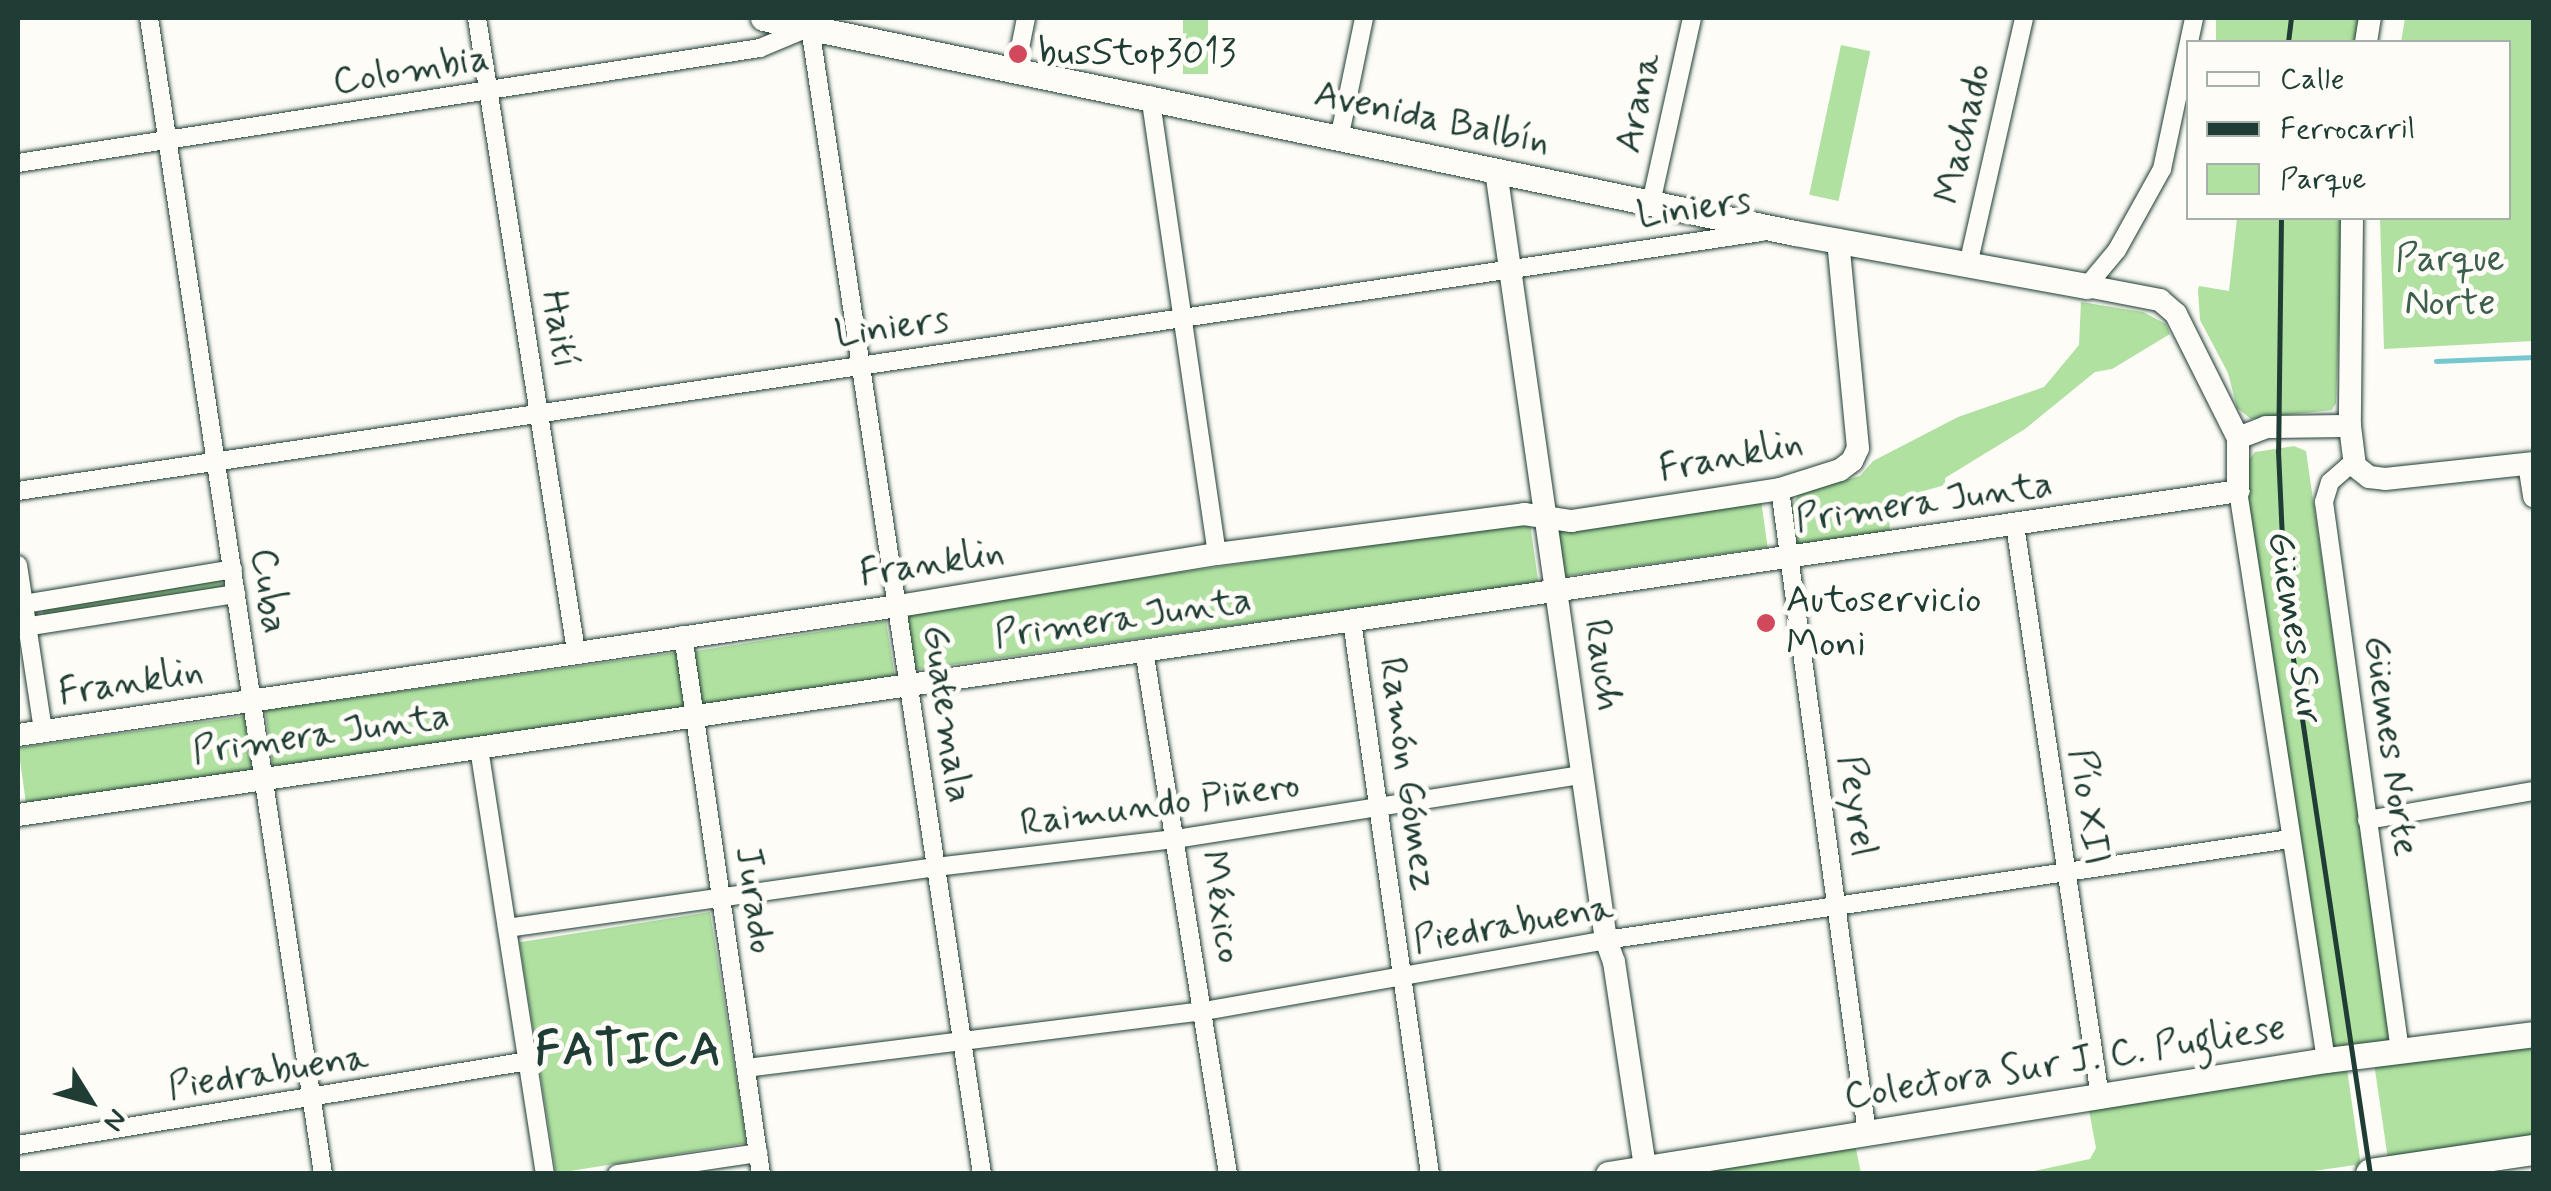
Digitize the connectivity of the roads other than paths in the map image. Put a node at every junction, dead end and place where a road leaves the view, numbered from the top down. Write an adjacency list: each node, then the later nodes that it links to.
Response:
1 (149, 18): 14 (street, Cuba)
2 (477, 18): 11 (street, Haití)
3 (763, 18): 8 (main road, Avenida Balbín)
4 (1026, 18): 10 (street)
5 (1364, 18): 13 (street)
6 (1692, 18): 17 (street, Arana)
7 (2024, 18): 21 (street, Machado)
8 (810, 27): 10 (main road, Avenida Balbín); 11 (street, Colombia); 25 (street, Guatemala)
9 (2186, 56): 23 (street)
10 (1016, 68): 12 (main road, Avenida Balbín)
11 (490, 92): 14 (street, Colombia); 26 (street, Haití)
12 (1150, 95): 13 (main road, Avenida Balbín); 24 (street)
13 (1340, 139): 16 (main road, Avenida Balbín)
14 (166, 140): 15 (street, Colombia); 29 (street, Cuba)
15 (18, 162)
16 (1496, 171): 17 (main road, Avenida Balbín); 22 (street, Rauch)
17 (1650, 203): 19 (main road, Avenida Balbín)
18 (2352, 220): 27 (street)
19 (1776, 230): 20 (main road, Avenida Balbín); 22 (street, Liniers)
20 (1838, 240): 21 (main road, Avenida Balbín); 32 (street, Franklin)
21 (1968, 264): 23 (main road, Avenida Balbín)
22 (1510, 268): 24 (street, Liniers); 36 (street, Rauch)
23 (2087, 286): 28 (street, Güemes Sur)
24 (1181, 317): 25 (street, Liniers); 38 (street)
25 (862, 365): 26 (street, Liniers); 45 (street, Guatemala)
26 (538, 413): 29 (street, Liniers); 50 (street, Haití)
27 (2350, 426): 28 (street); 30 (street)
28 (2246, 437): 34 (street, Güemes Sur)
29 (215, 461): 33 (street, Liniers); 41 (street, Cuba)
30 (2353, 462): 31 (street); 62 (street, Güemes Norte)
31 (2531, 464): 35 (street)
32 (1780, 489): 36 (street, Franklin); 39 (street, Peyrel)
33 (18, 491)
34 (2238, 491): 37 (street, Primera Junta); 64 (street, Güemes Sur)
35 (2534, 496)
36 (1546, 516): 38 (street, Franklin); 42 (street, Rauch)
37 (2016, 526): 39 (street, Primera Junta); 66 (street, Pío XII)
38 (1217, 554): 45 (street, Franklin)
39 (1787, 559): 42 (street, Primera Junta); 68 (street, Peyrel)
40 (18, 565): 44 (street)
41 (233, 569): 43 (street, Cuba); 44 (street)
42 (1556, 590): 46 (street, Primera Junta); 57 (street, Rauch)
43 (236, 594): 47 (street); 52 (street, Cuba)
44 (21, 604): 47 (street)
45 (898, 606): 48 (street, Franklin); 51 (street, Guatemala)
46 (1352, 621): 49 (street, Primera Junta); 60 (street, Ramón Gómez)
47 (23, 627): 54 (street)
48 (683, 635): 50 (street, Franklin); 53 (street, Jurado)
49 (1144, 650): 51 (street, Primera Junta); 63 (street, México)
50 (576, 651): 52 (street, Franklin)
51 (909, 685): 53 (street, Primera Junta); 65 (street, Guatemala)
52 (252, 700): 54 (street, Franklin); 58 (street, Cuba)
53 (695, 716): 56 (street, Primera Junta); 67 (street, Jurado)
54 (43, 731): 55 (street, Franklin)
55 (18, 735)
56 (480, 748): 58 (street, Primera Junta); 69 (street)
57 (1582, 775): 60 (street, Raimundo Piñero); 70 (street, Rauch)
58 (262, 780): 61 (street, Primera Junta); 80 (street, Cuba)
59 (2534, 791): 62 (street)
60 (1381, 806): 63 (street, Raimundo Piñero); 71 (street, Ramón Gómez)
61 (18, 815)
62 (2367, 820): 75 (street, Güemes Norte)
63 (1176, 839): 65 (street, Raimundo Piñero); 72 (street, México)
64 (2290, 839): 66 (street, Piedrabuena); 76 (street, Güemes Sur)
65 (936, 867): 67 (street, Raimundo Piñero); 74 (street, Guatemala)
66 (2065, 872): 68 (street, Piedrabuena); 79 (street, Pío XII)
67 (721, 898): 69 (street, Raimundo Piñero); 78 (street, Jurado)
68 (1838, 908): 70 (street, Piedrabuena); 81 (street, Peyrel)
69 (508, 928): 77 (street)
70 (1606, 940): 71 (street, Piedrabuena); 85 (street, Rauch)
71 (1402, 978): 72 (street, Piedrabuena); 92 (street, Ramón Gómez)
72 (1204, 1011): 74 (street, Piedrabuena); 91 (street, México)
73 (2534, 1034): 75 (main road, Colectora Sur J. C. Pugliese)
74 (963, 1043): 78 (street, Piedrabuena); 90 (street, Guatemala)
75 (2400, 1051): 76 (main road, Colectora Sur J. C. Pugliese)
76 (2326, 1060): 79 (main road, Colectora Sur J. C. Pugliese)
77 (528, 1061): 80 (street, Piedrabuena); 87 (street)
78 (746, 1068): 84 (street, Jurado)
79 (2100, 1097): 81 (main road, Colectora Sur J. C. Pugliese)
80 (313, 1100): 82 (street, Piedrabuena); 86 (street, Cuba)
81 (1868, 1133): 85 (main road, Colectora Sur J. C. Pugliese)
82 (18, 1145)
83 (2534, 1150): 94 (highway)
84 (758, 1153): 88 (street); 89 (street, Jurado)
85 (1646, 1172): 93 (main road, Colectora Sur J. C. Pugliese)
86 (323, 1174)
87 (545, 1174)
88 (617, 1174)
89 (761, 1174)
90 (982, 1174)
91 (1228, 1174)
92 (1430, 1174)
93 (1608, 1174)
94 (2372, 1174)

